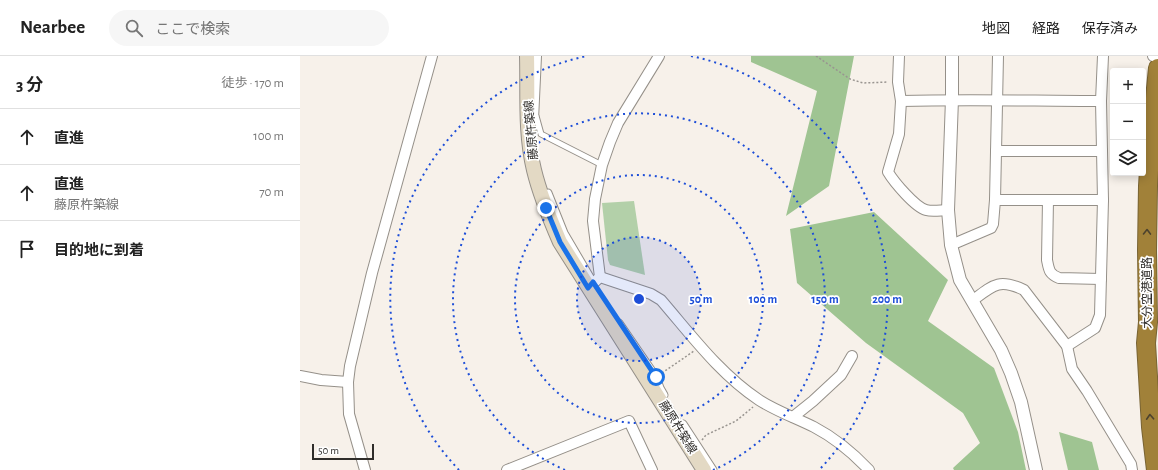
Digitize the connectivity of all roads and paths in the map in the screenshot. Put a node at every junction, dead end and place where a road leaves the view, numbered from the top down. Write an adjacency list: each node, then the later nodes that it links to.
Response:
1 (432, 56): 36 (street)
2 (527, 56): 29 (main road, 藤原杵築線)
3 (536, 56): 18 (street)
4 (659, 56): 22 (street)
5 (816, 56): 13 (path)
6 (899, 56): 13 (street)
7 (952, 56): 14 (street)
8 (998, 56): 16 (street)
9 (1103, 56): 17 (street)
10 (1153, 56): 11 (street)
11 (1158, 57)
12 (1158, 68): 48 (highway, 大分空港道路, one-way to 12)
13 (898, 82): 15 (street)
14 (952, 100): 15 (street); 16 (street); 26 (street)
15 (901, 101): 26 (street)
16 (996, 101): 17 (street); 20 (street)
17 (1101, 101): 21 (street)
18 (534, 111): 19 (street); 22 (lane)
19 (532, 129): 29 (street)
20 (996, 151): 21 (street); 23 (street)
21 (1102, 151): 25 (street)
22 (602, 166): 29 (street)
23 (995, 200): 24 (street); 27 (street)
24 (1048, 200): 25 (street); 28 (street)
25 (1103, 200): 28 (street)
26 (948, 210): 27 (street)
27 (951, 244): 30 (street)
28 (1101, 279): 31 (street)
29 (594, 282): 32 (street); 35 (street); 43 (main road, 藤原杵築線)
30 (972, 300): 31 (street); 46 (street)
31 (1067, 346): 47 (street)
32 (700, 347): 35 (path); 37 (street)
33 (852, 356): 38 (street)
34 (300, 376): 36 (street)
35 (656, 377): 44 (street)
36 (348, 382): 40 (street)
37 (760, 400): 38 (street); 39 (path)
38 (794, 417): 45 (street)
39 (702, 444)
40 (365, 470)
41 (507, 470): 42 (street)
42 (652, 470)
43 (704, 470)
44 (713, 470)
45 (869, 470)
46 (1036, 470)
47 (1132, 470)
48 (1156, 470)

